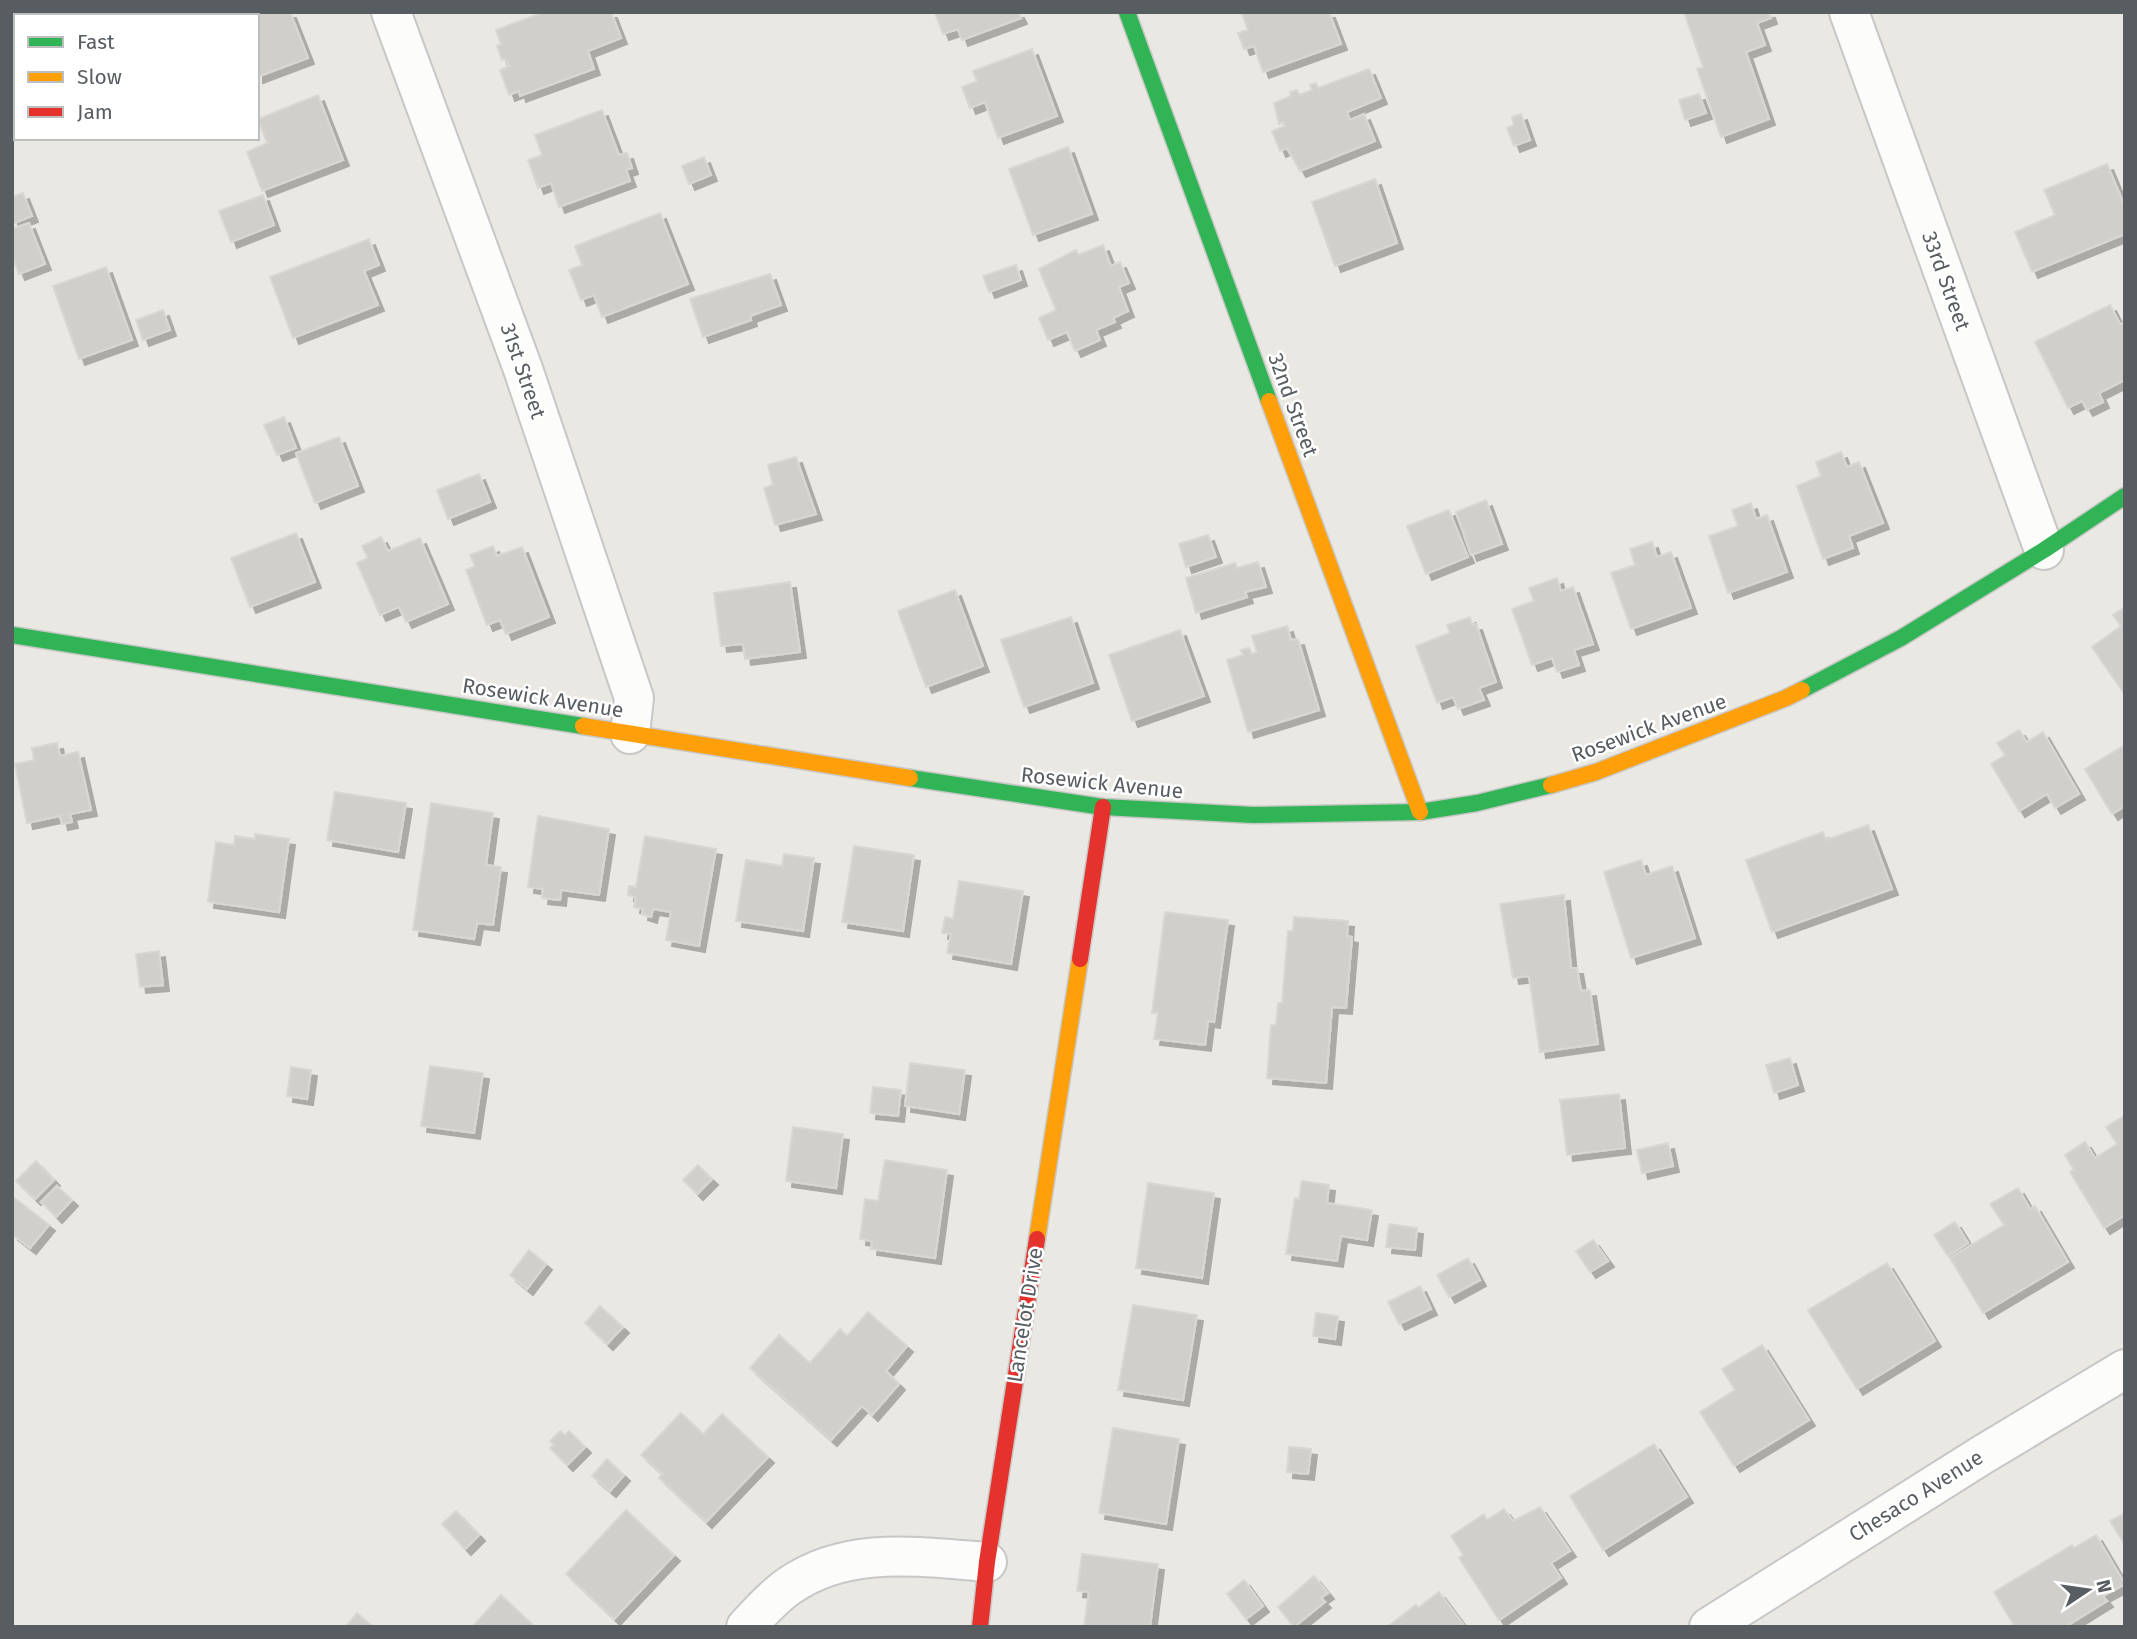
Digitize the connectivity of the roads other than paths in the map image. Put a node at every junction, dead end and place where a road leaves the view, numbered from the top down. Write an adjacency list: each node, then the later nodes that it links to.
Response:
1 (391, 12): 7 (street, 31st Street)
2 (1127, 12): 9 (street, 32nd Street)
3 (1849, 12): 5 (street, 33rd Street)
4 (2125, 496): 5 (street, Rosewick Avenue)
5 (2044, 550): 9 (street, Rosewick Avenue)
6 (12, 635): 7 (street, Rosewick Avenue)
7 (630, 734): 8 (street, Rosewick Avenue)
8 (1103, 807): 9 (street, Rosewick Avenue); 11 (street, Lancelot Drive)
9 (1420, 812)
10 (2125, 1369): 14 (street, Chesaco Avenue)
11 (988, 1562): 12 (street); 13 (street, Lancelot Drive)
12 (746, 1627)
13 (980, 1627)
14 (1709, 1627)

